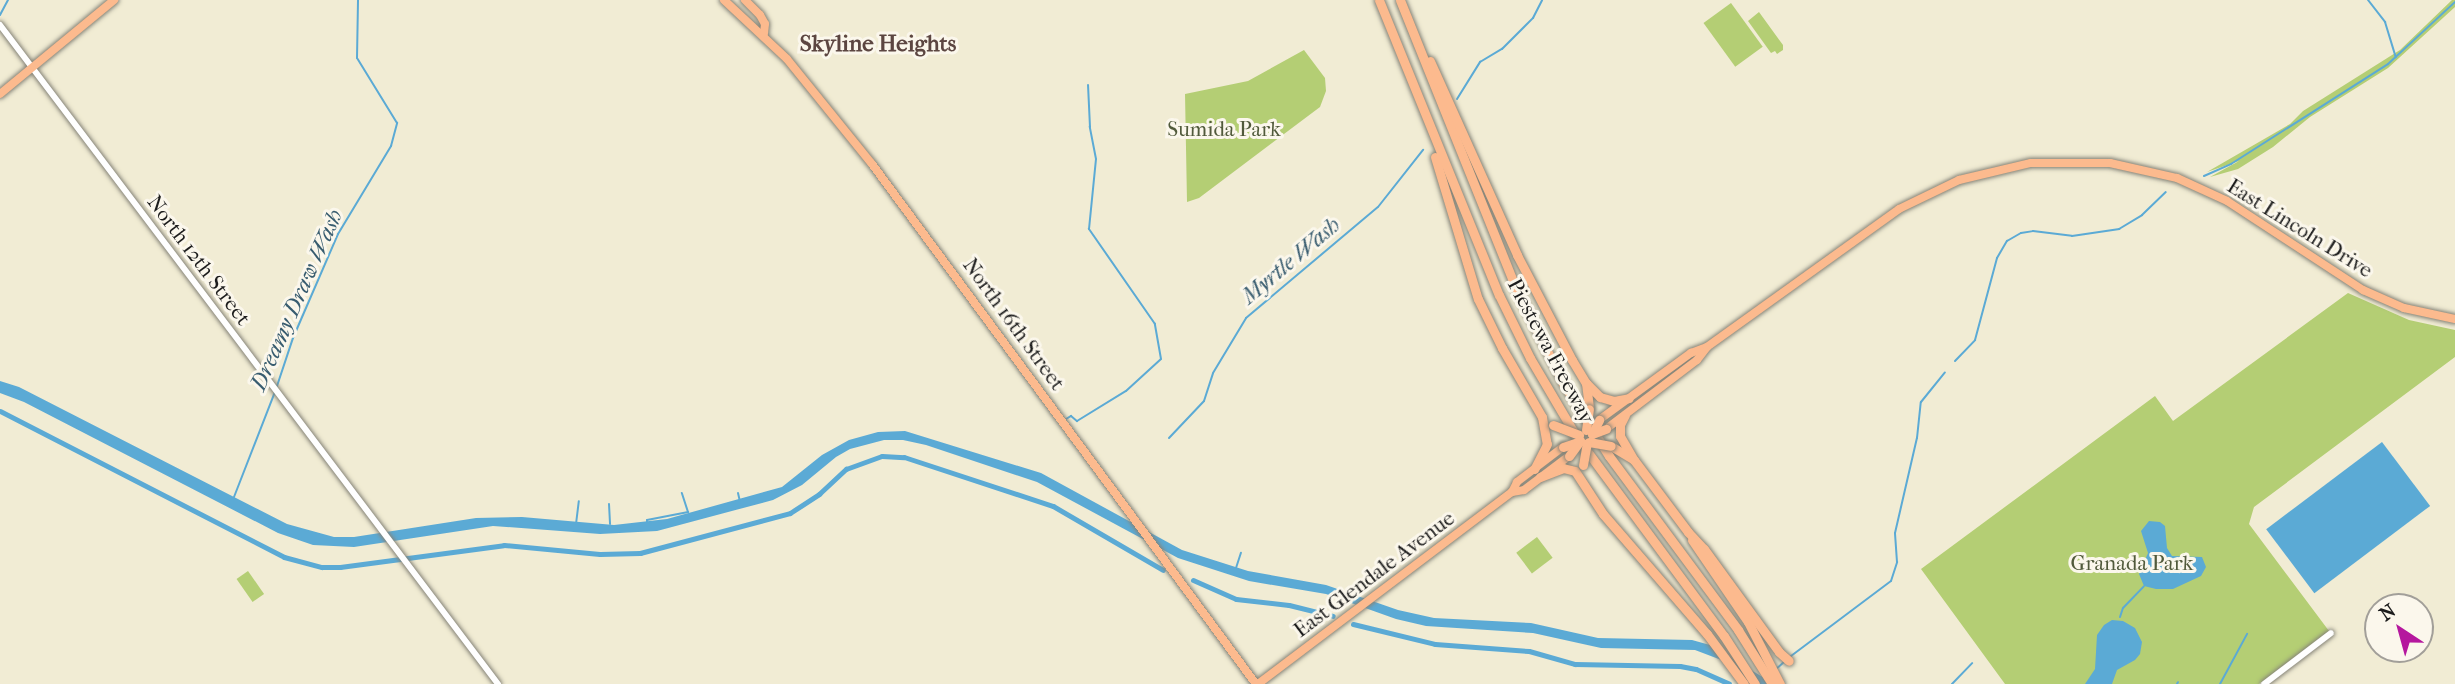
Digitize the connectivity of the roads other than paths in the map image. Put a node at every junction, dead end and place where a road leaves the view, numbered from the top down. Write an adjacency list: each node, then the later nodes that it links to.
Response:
1 (114, 0): 10 (main road)
2 (724, 0): 7 (main road, North 16th Street)
3 (745, 0): 7 (main road)
4 (1379, 0): 9 (highway, Piestewa Freeway)
5 (1400, 0): 8 (highway, Piestewa Freeway)
6 (1, 26): 10 (street, North 12th Street)
7 (764, 34): 30 (main road, North 16th Street)
8 (1418, 47): 14 (highway); 33 (highway, Piestewa Freeway)
9 (1402, 59): 17 (highway); 32 (highway, Piestewa Freeway)
10 (31, 67): 11 (main road); 29 (street, North 12th Street)
11 (0, 94)
12 (2454, 319): 13 (main road, East Lincoln Drive)
13 (1707, 347): 15 (main road); 16 (main road)
14 (1586, 383): 15 (highway); 20 (highway, bridge)
15 (1629, 398): 18 (main road)
16 (1625, 415): 19 (main road); 23 (highway)
17 (1542, 417): 20 (highway, bridge); 24 (highway)
18 (1599, 420): 20 (highway, bridge)
19 (1606, 429): 20 (highway, bridge)
20 (1586, 438): 21 (highway, bridge); 22 (highway, bridge); 23 (highway, bridge); 25 (highway, bridge)
21 (1563, 447): 24 (main road, East Glendale Avenue)
22 (1569, 456): 24 (main road, East Glendale Avenue)
23 (1634, 460): 26 (highway)
24 (1537, 473): 25 (highway); 30 (main road, East Glendale Avenue)
25 (1587, 487): 31 (highway)
26 (1688, 532): 28 (highway); 34 (highway)
27 (2331, 633): 35 (street)
28 (1789, 661)
29 (498, 684)
30 (1257, 684)
31 (1744, 684)
32 (1755, 684)
33 (1772, 684)
34 (1780, 684)
35 (2264, 684)

